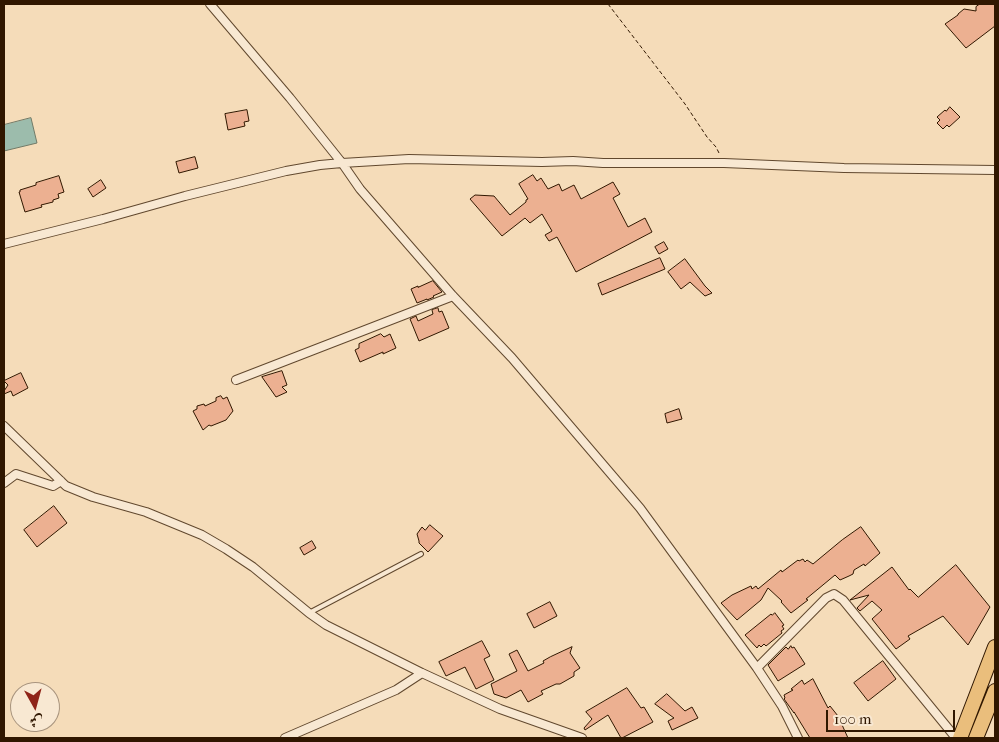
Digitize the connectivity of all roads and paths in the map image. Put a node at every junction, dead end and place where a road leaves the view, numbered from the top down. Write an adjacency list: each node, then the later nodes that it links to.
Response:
1 (210, 4): 3 (street)
2 (608, 4): 4 (path)
3 (342, 163): 4 (street); 6 (street); 7 (street)
4 (724, 163): 5 (street)
5 (995, 170)
6 (4, 244)
7 (453, 296): 8 (street); 15 (street)
8 (236, 380)
9 (4, 426): 10 (street)
10 (61, 481): 11 (street); 13 (street)
11 (4, 483)
12 (421, 554): 13 (lane)
13 (309, 614): 16 (street)
14 (995, 647): 21 (highway)
15 (757, 668): 20 (street); 21 (street)
16 (422, 673): 18 (street); 19 (street)
17 (995, 691): 22 (highway)
18 (285, 738)
19 (582, 738)
20 (798, 738)
21 (958, 738)
22 (976, 738)

